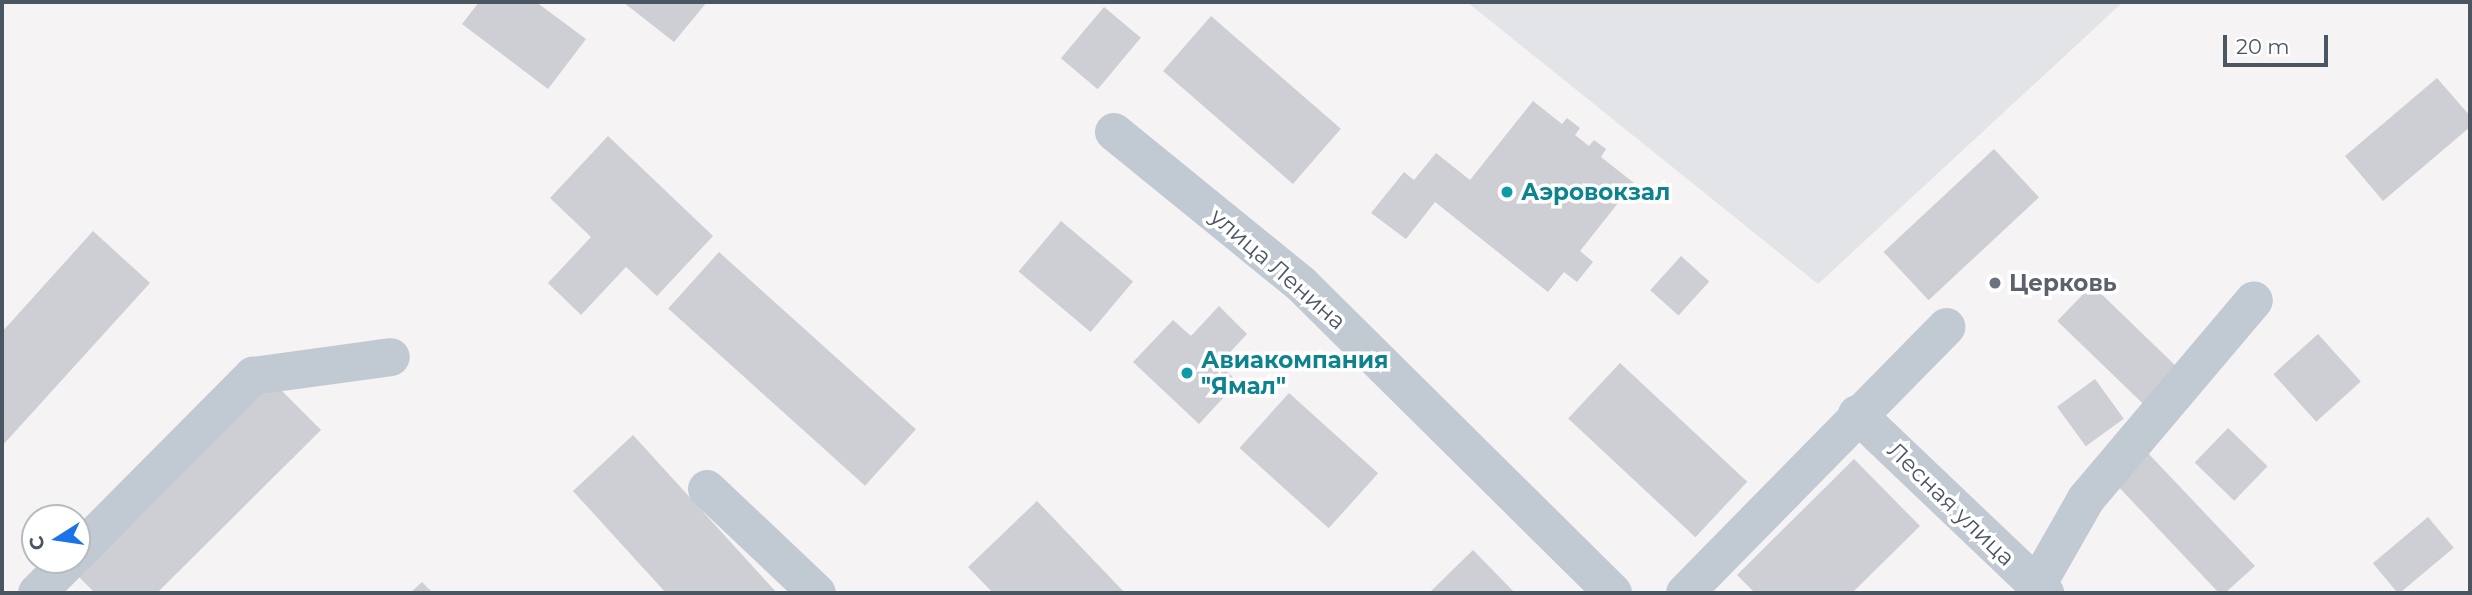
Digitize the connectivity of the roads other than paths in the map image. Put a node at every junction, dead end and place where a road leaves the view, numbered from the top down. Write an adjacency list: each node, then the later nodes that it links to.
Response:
1 (1114, 132): 12 (street, улица Ленина)
2 (2254, 300): 9 (street)
3 (1946, 327): 5 (street)
4 (391, 357): 7 (street)
5 (1857, 414): 9 (street, Лесная улица); 13 (street)
6 (707, 489): 11 (street)
7 (91, 539)
8 (56, 574): 10 (street)
9 (2041, 589)
10 (37, 593)
11 (817, 593)
12 (1613, 593)
13 (1685, 593)

